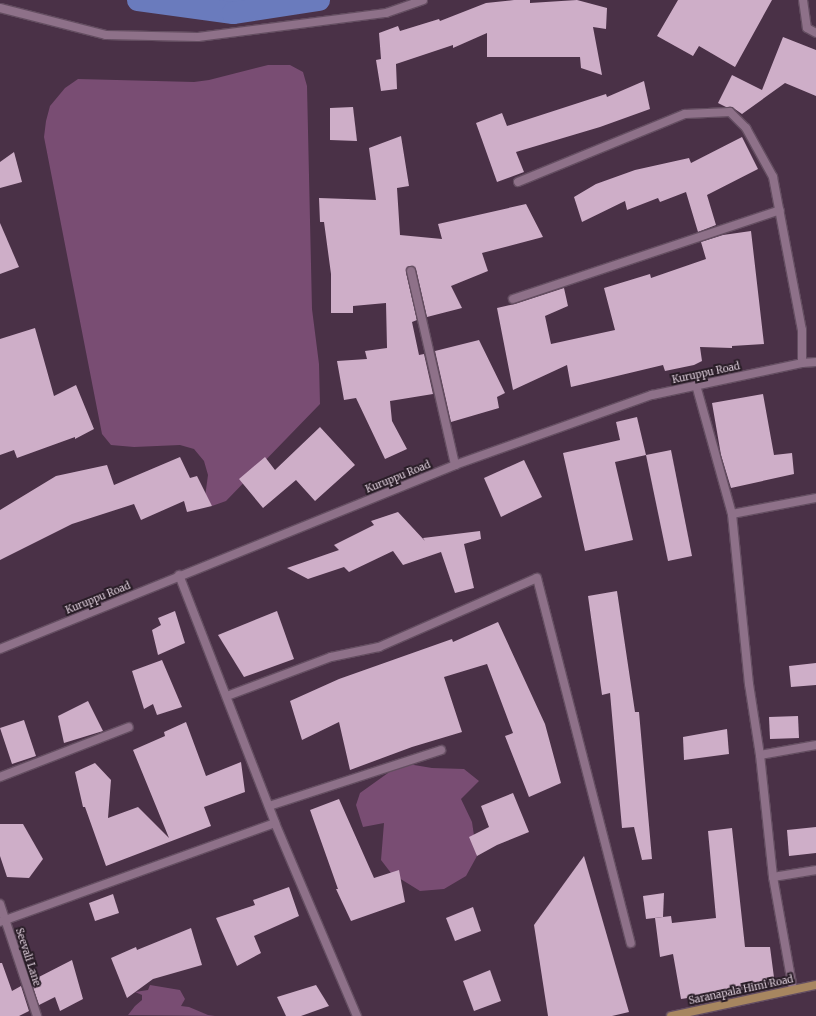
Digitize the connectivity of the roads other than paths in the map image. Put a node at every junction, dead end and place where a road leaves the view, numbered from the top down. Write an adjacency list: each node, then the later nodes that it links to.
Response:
1 (423, 0): 3 (street)
2 (803, 0): 4 (street)
3 (0, 8)
4 (816, 33)
5 (518, 182): 6 (street)
6 (780, 210): 8 (street); 10 (street)
7 (410, 271): 12 (street)
8 (513, 299)
9 (816, 362): 10 (street, Kuruppu Road)
10 (802, 363): 11 (street, Kuruppu Road)
11 (696, 385): 12 (street, Kuruppu Road); 14 (street)
12 (455, 465): 15 (street, Kuruppu Road)
13 (816, 498): 14 (street)
14 (732, 514): 21 (street)
15 (179, 575): 16 (street, Kuruppu Road); 17 (street)
16 (0, 648)
17 (226, 696): 23 (street); 29 (street)
18 (129, 727): 22 (street)
19 (816, 745): 21 (street)
20 (441, 750): 23 (street)
21 (760, 755): 26 (street)
22 (0, 777)
23 (269, 806): 24 (street)
24 (276, 823): 28 (street); 33 (street)
25 (816, 870): 26 (street)
26 (773, 877): 31 (street)
27 (0, 904): 28 (street, Seevali Lane)
28 (3, 921): 32 (street, Seevali Lane)
29 (631, 943)
30 (816, 985): 31 (street, Saranapala Himi Road)
31 (794, 989): 34 (street, Saranapala Himi Road)
32 (37, 1016)
33 (357, 1016)
34 (671, 1016)

